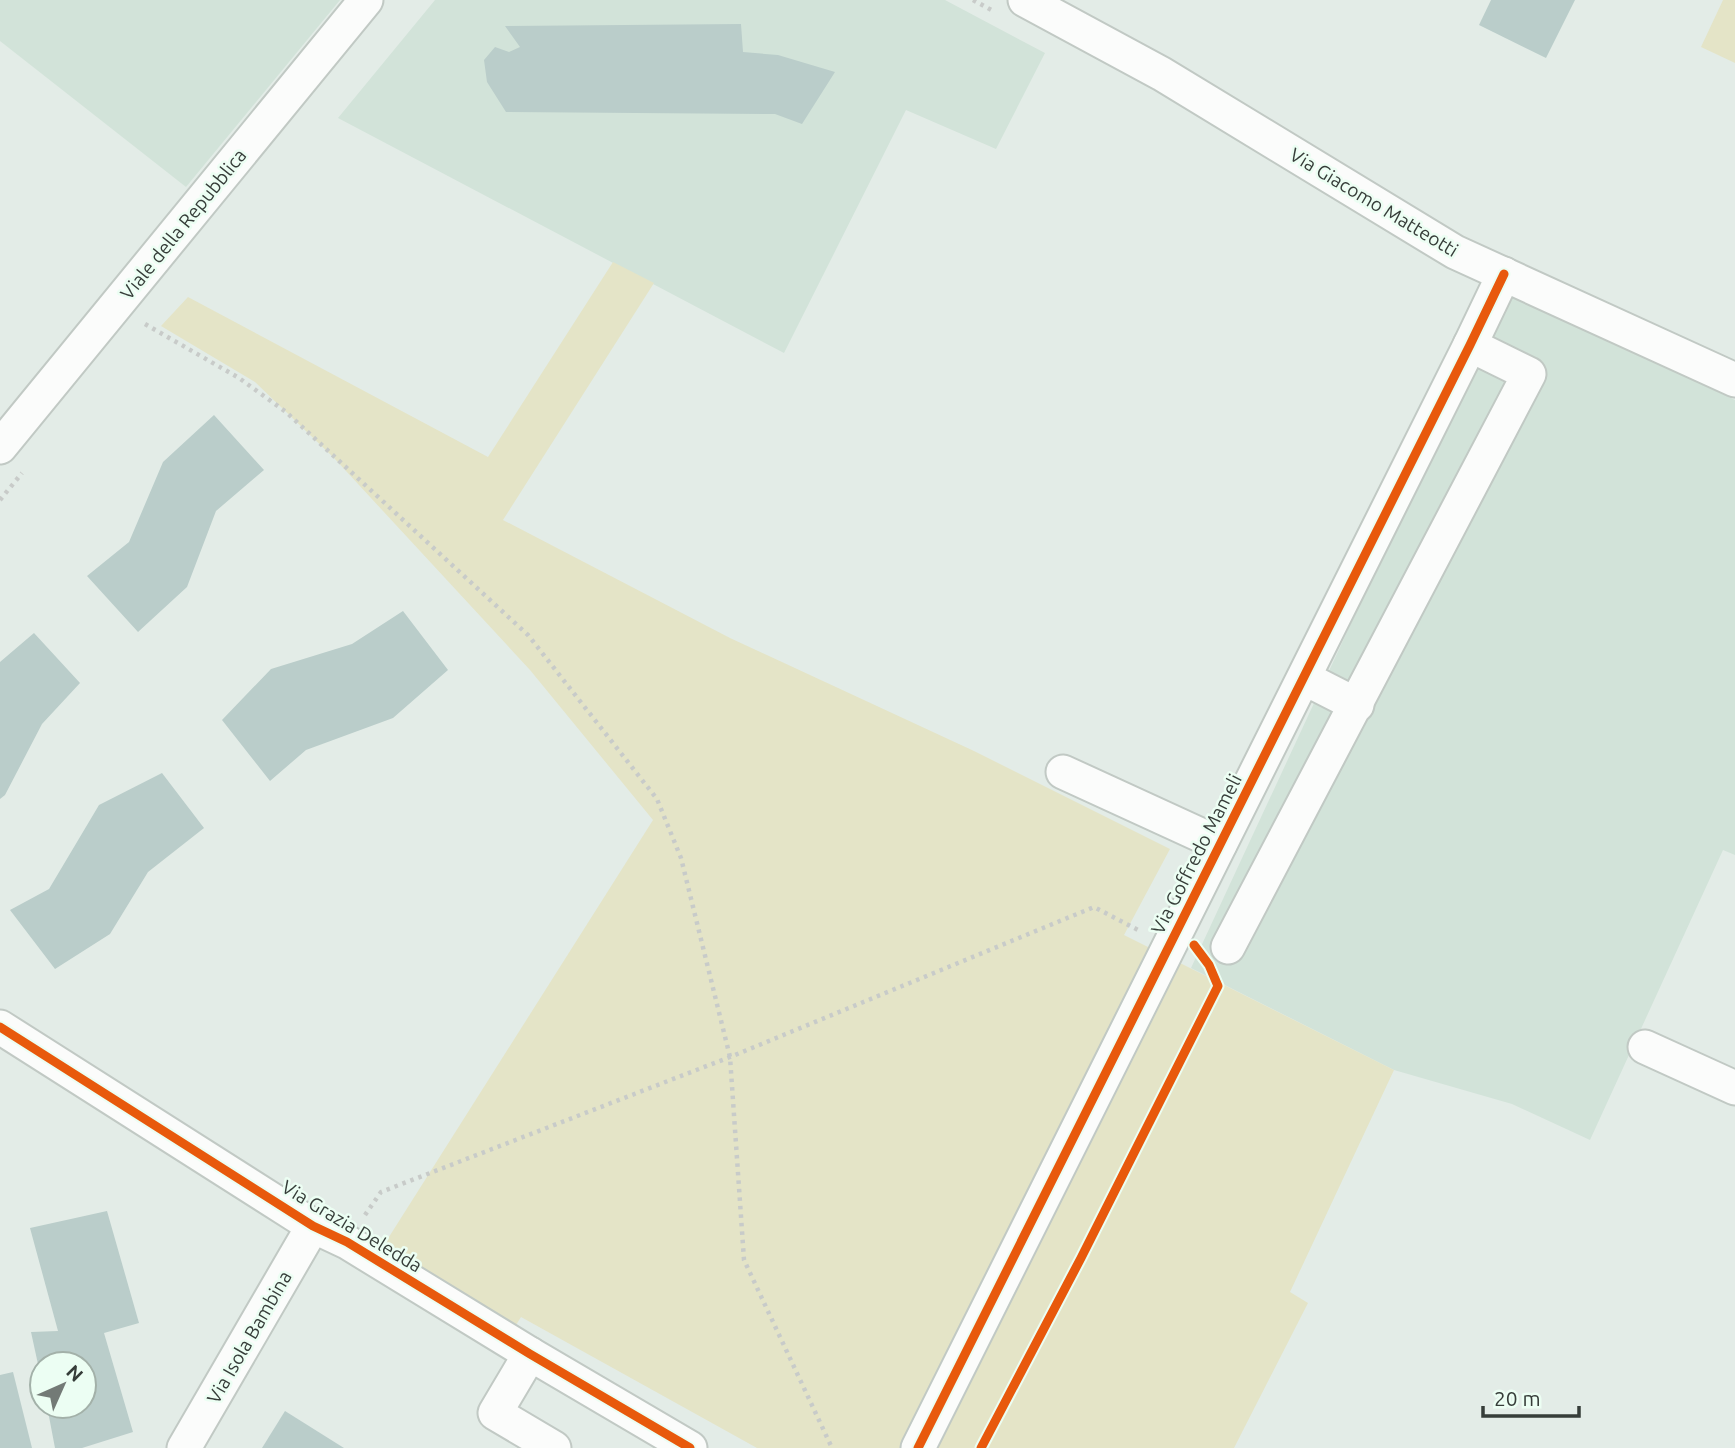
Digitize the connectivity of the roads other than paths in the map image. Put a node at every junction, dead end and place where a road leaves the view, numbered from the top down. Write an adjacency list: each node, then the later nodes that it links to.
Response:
1 (366, 0): 6 (street, Viale della Repubblica)
2 (1011, 7): 3 (street, Via Giacomo Matteotti)
3 (1504, 274): 4 (street, Via Goffredo Mameli); 5 (street, Via Giacomo Matteotti)
4 (1470, 345): 7 (street, Via Goffredo Mameli); 8 (street)
5 (1735, 380)
6 (0, 447)
7 (1304, 678): 8 (street); 10 (street, Via Goffredo Mameli)
8 (1357, 705): 11 (street)
9 (1063, 772): 10 (street)
10 (1220, 845): 20 (street, Via Goffredo Mameli)
11 (1228, 947)
12 (0, 1027): 15 (street, Via Grazia Deledda)
13 (1645, 1048): 14 (street)
14 (1735, 1088)
15 (313, 1226): 16 (street, Via Grazia Deledda); 17 (street, Via Isola Bambina)
16 (530, 1354): 18 (street); 19 (street, Via Grazia Deledda)
17 (184, 1448)
18 (554, 1448)
19 (690, 1448)
20 (918, 1448)

